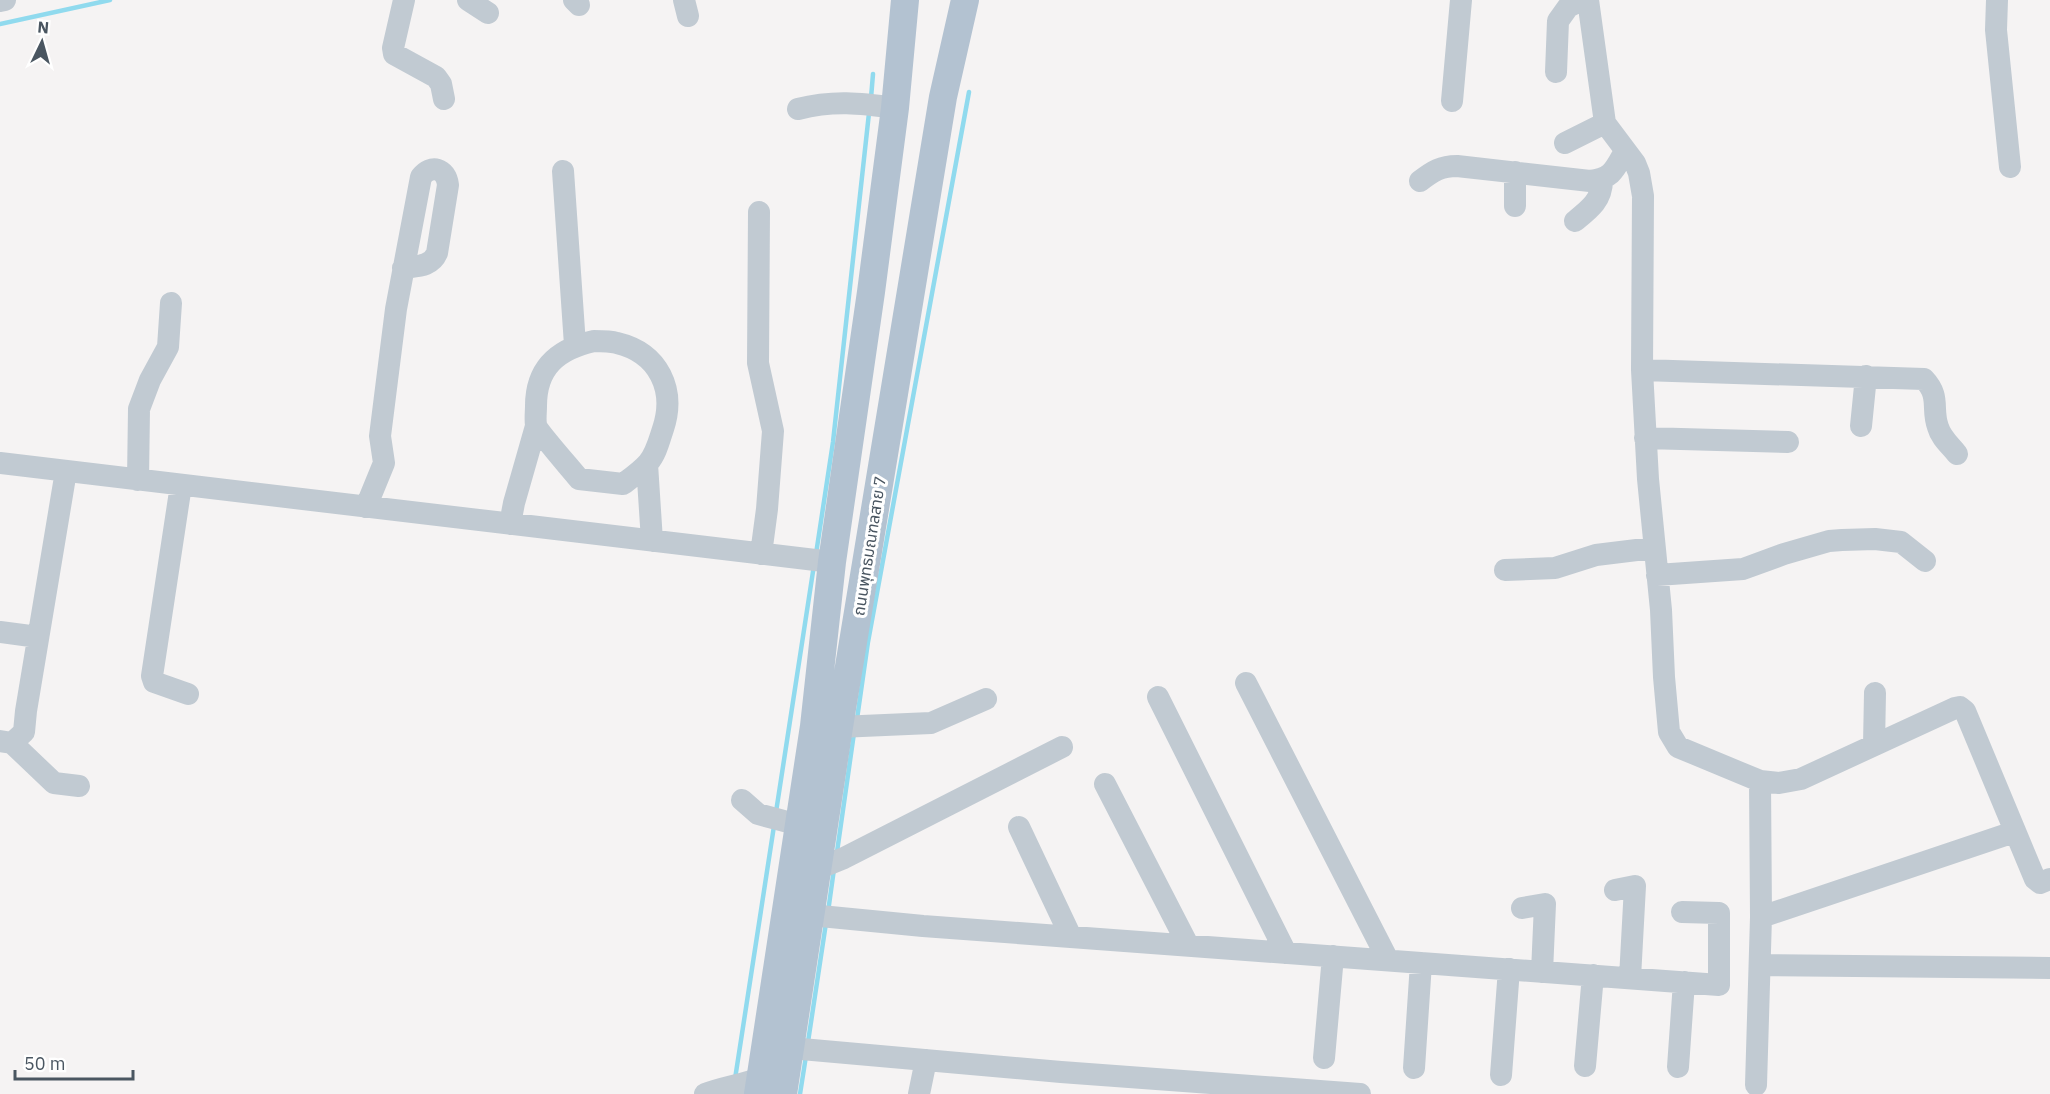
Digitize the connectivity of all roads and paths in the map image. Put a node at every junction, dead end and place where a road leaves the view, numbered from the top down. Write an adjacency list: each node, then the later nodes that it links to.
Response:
1 (5, 0): 10 (street)
2 (404, 0): 13 (street)
3 (468, 0): 11 (street)
4 (905, 0): 15 (main road, ถนนพุทธมณฑลสาย 7)
5 (965, 0): 59 (main road, ถนนพุทธมณฑลสาย 7)
6 (1461, 0): 14 (street)
7 (1581, 0): 12 (street)
8 (1588, 0): 17 (street)
9 (1997, 0): 20 (street)
10 (0, 1)
11 (488, 13)
12 (1556, 72)
13 (444, 99)
14 (1452, 101)
15 (895, 108): 16 (street); 48 (main road, ถนนพุทธมณฑลสาย 7)
16 (798, 109)
17 (1605, 123): 18 (street); 19 (street)
18 (1565, 142)
19 (1625, 152): 23 (street); 31 (street)
20 (2010, 167)
21 (563, 171): 30 (street)
22 (1515, 172): 23 (street); 24 (street); 25 (street)
23 (1602, 180): 27 (street)
24 (1420, 181)
25 (1515, 206)
26 (759, 212): 47 (street)
27 (1575, 221)
28 (403, 268): 43 (street)
29 (171, 303): 41 (street)
30 (575, 345): 33 (street); 39 (street)
31 (1642, 370): 32 (street); 35 (street)
32 (1866, 376): 34 (street); 37 (street)
33 (536, 426): 39 (street); 44 (street)
34 (1861, 426)
35 (1645, 438): 36 (street); 46 (street)
36 (1788, 442)
37 (1958, 454)
38 (0, 464): 40 (street)
39 (647, 464): 45 (street)
40 (66, 471): 41 (street); 53 (street)
41 (138, 480): 42 (street)
42 (181, 485): 43 (street); 56 (street)
43 (366, 507): 44 (street)
44 (510, 524): 45 (street)
45 (652, 541): 47 (street)
46 (1653, 548): 50 (street); 51 (street)
47 (761, 554): 48 (street)
48 (821, 561): 67 (main road, ถนนพุทธมณฑลสาย 7)
49 (1925, 561): 51 (street)
50 (1505, 570)
51 (1657, 575): 63 (street)
52 (0, 632): 53 (street)
53 (38, 638): 60 (street)
54 (1246, 683): 81 (street)
55 (1875, 693): 61 (street)
56 (188, 694)
57 (1158, 697): 79 (street)
58 (986, 699): 59 (street)
59 (850, 727): 70 (main road, ถนนพุทธมณฑลสาย 7)
60 (6, 742): 65 (street)
61 (1874, 745): 63 (street); 69 (street)
62 (1062, 747): 70 (street)
63 (1760, 781): 76 (street)
64 (1106, 784): 78 (street)
65 (79, 786)
66 (750, 807): 67 (street)
67 (791, 823): 97 (main road, ถนนพุทธมณฑลสาย 7)
68 (1019, 827): 77 (street)
69 (2014, 832): 71 (street); 76 (street)
70 (828, 865): 75 (main road, ถนนพุทธมณฑลสาย 7)
71 (2050, 879)
72 (1615, 890): 88 (street)
73 (1522, 908): 86 (street)
74 (1682, 912): 89 (street)
75 (812, 915): 77 (street); 90 (main road, ถนนพุทธมณฑลสาย 7)
76 (1761, 917): 83 (street)
77 (1071, 937): 78 (street)
78 (1188, 945): 79 (street)
79 (1286, 953): 80 (street)
80 (1333, 956): 81 (street); 91 (street)
81 (1388, 960): 82 (street)
82 (1421, 963): 85 (street); 95 (street)
83 (1760, 965): 84 (street); 98 (street)
84 (2050, 968)
85 (1509, 969): 86 (street); 96 (street)
86 (1542, 972): 87 (street)
87 (1593, 975): 88 (street); 93 (street)
88 (1630, 978): 89 (street)
89 (1684, 982): 94 (street)
90 (791, 1048): 92 (street); 100 (main road, ถนนพุทธมณฑลสาย 7)
91 (1324, 1058)
92 (926, 1060): 101 (street); 102 (street)
93 (1586, 1066)
94 (1678, 1067)
95 (1414, 1068)
96 (1501, 1075)
97 (747, 1085): 99 (street)
98 (1756, 1085)
99 (705, 1094)
100 (783, 1094)
101 (919, 1094)
102 (1360, 1094)

